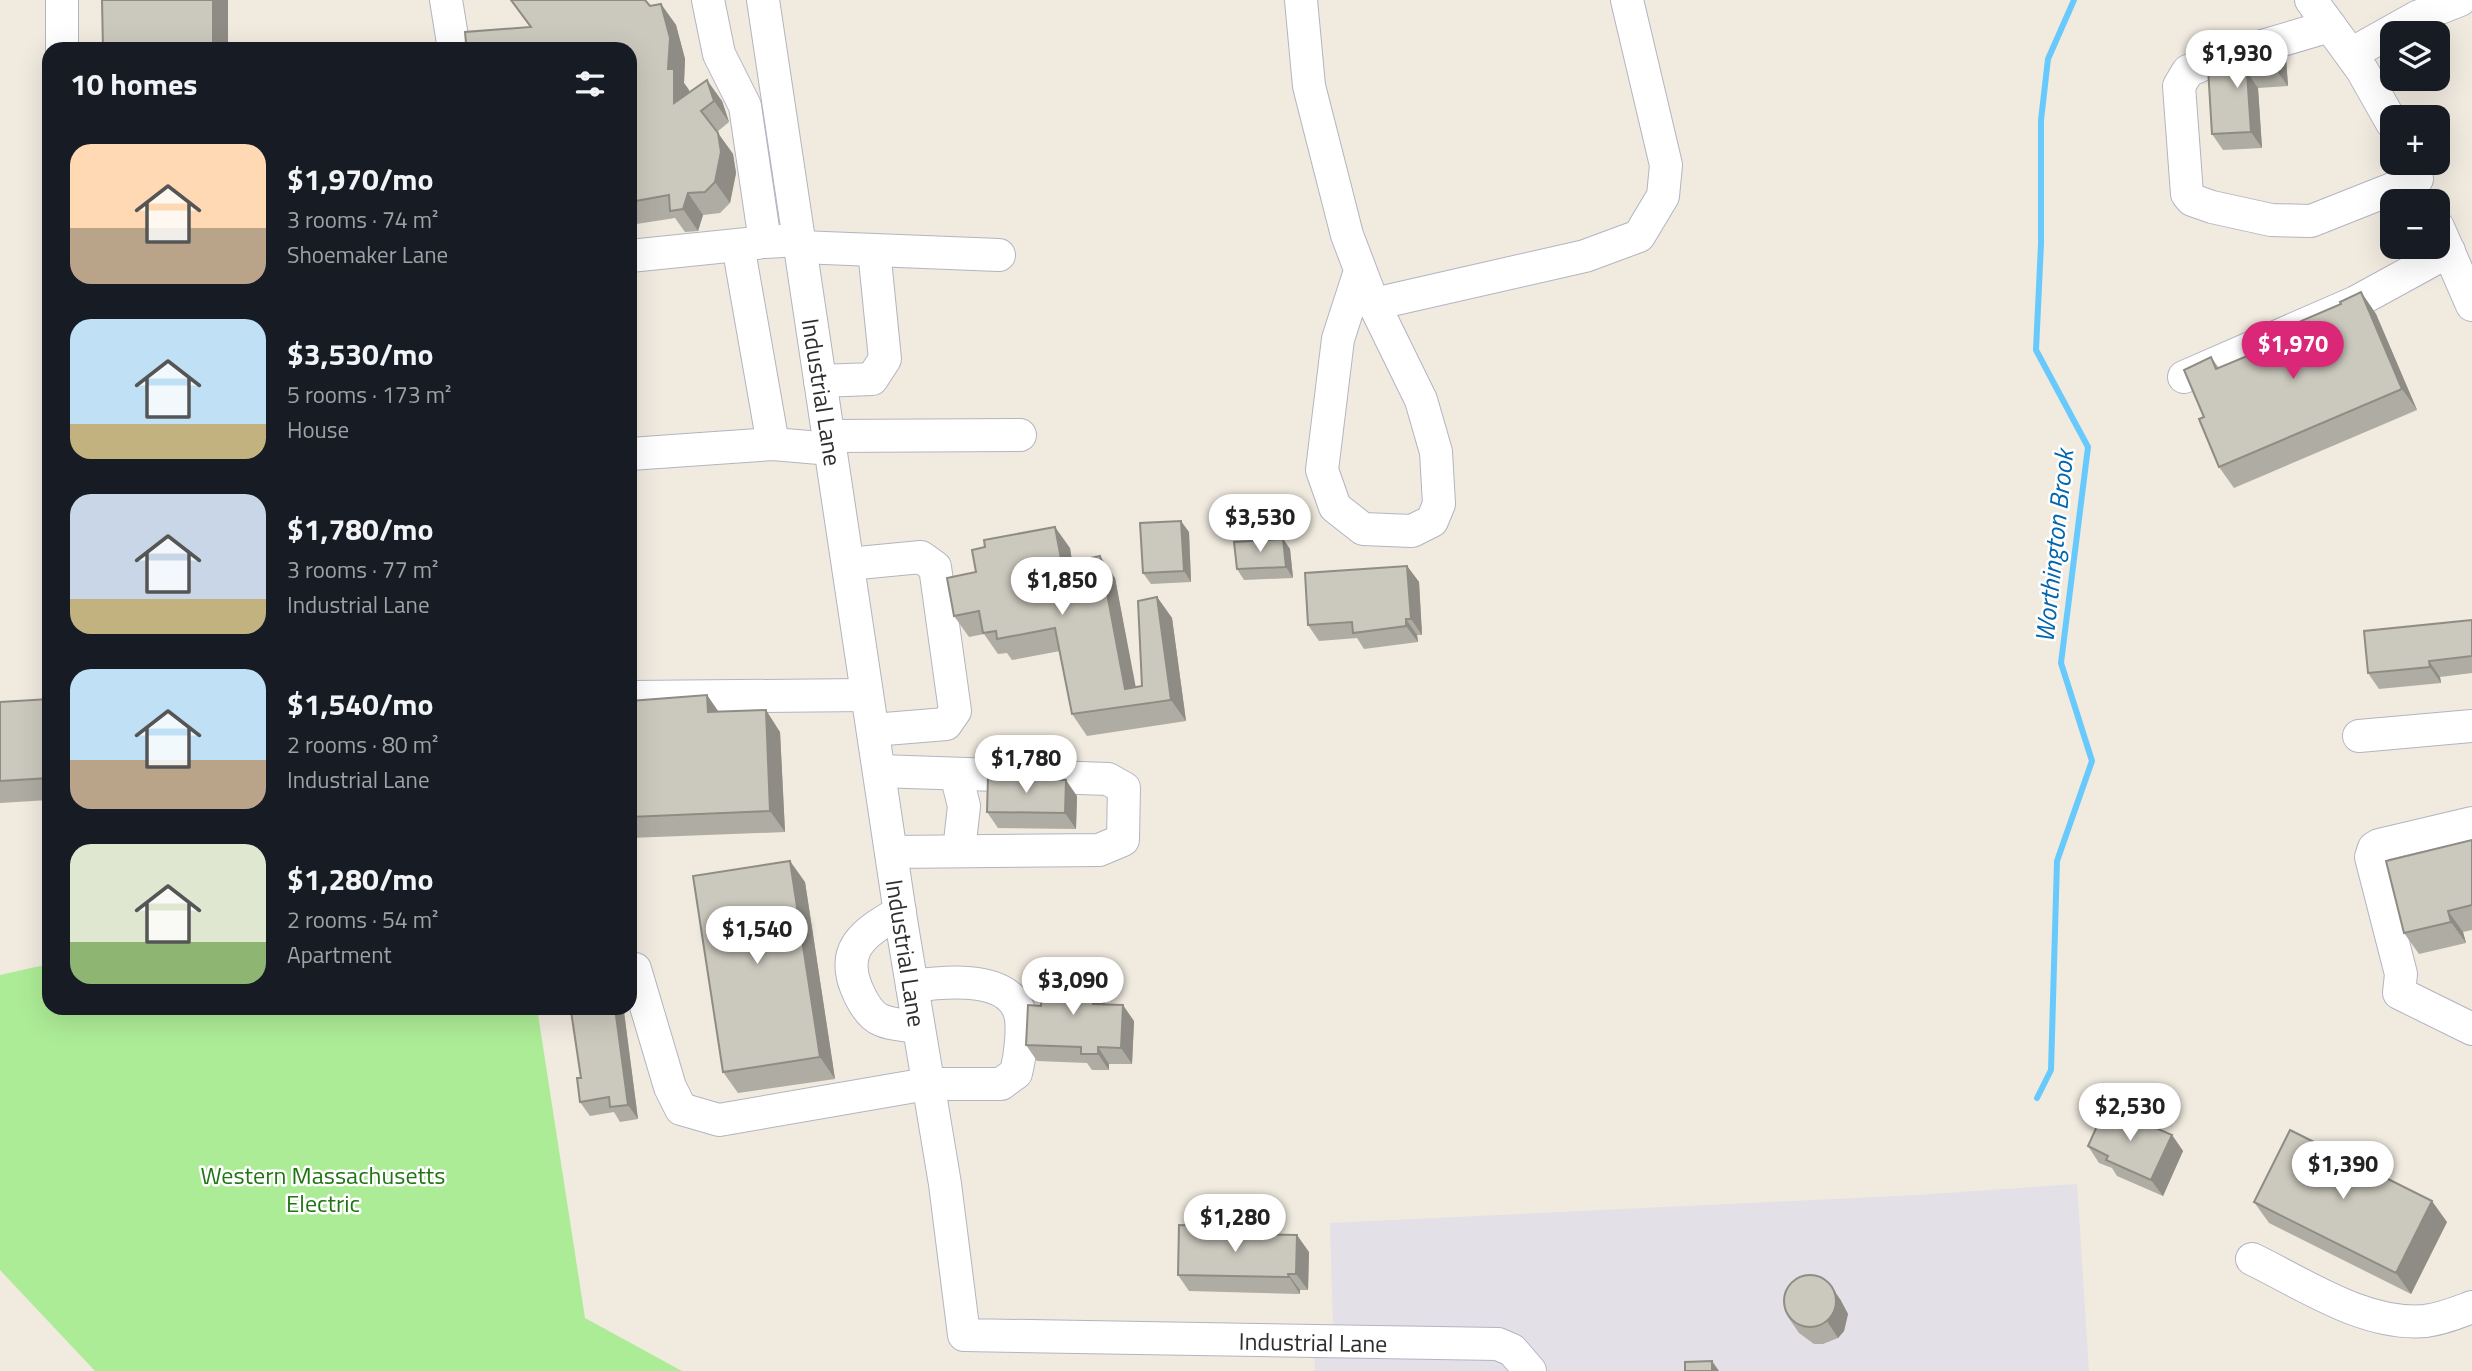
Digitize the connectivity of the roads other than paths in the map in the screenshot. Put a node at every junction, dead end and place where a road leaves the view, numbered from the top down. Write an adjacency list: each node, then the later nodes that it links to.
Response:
1 (61, 0): 10 (street)
2 (446, 0): 11 (street)
3 (708, 0): 16 (street)
4 (763, 0): 15 (street, Industrial Lane)
5 (1301, 0): 22 (street)
6 (1627, 0): 23 (street)
7 (2311, 0): 9 (street)
8 (2460, 0): 12 (street)
9 (2330, 26): 12 (street); 14 (street)
10 (62, 42)
11 (453, 42)
12 (2351, 54): 13 (street)
13 (2381, 105)
14 (2418, 181)
15 (800, 243): 16 (street); 17 (street); 26 (street, Industrial Lane)
16 (752, 244): 18 (street); 29 (street)
17 (874, 250): 19 (street); 26 (street)
18 (637, 255)
19 (999, 255)
20 (2450, 255): 24 (street)
21 (2415, 259): 25 (street)
22 (1360, 271): 23 (street); 23 (street)
23 (1374, 304)
24 (2472, 305)
25 (2184, 377)
26 (820, 382): 28 (street, Industrial Lane)
27 (1020, 435): 28 (street)
28 (830, 442): 29 (street); 31 (street, Industrial Lane)
29 (773, 444): 30 (street)
30 (637, 454)
31 (848, 564): 32 (street, Industrial Lane); 35 (street)
32 (867, 695): 33 (street); 35 (street, Industrial Lane)
33 (637, 697)
34 (2472, 726): 36 (street)
35 (873, 730): 37 (street, Industrial Lane)
36 (2359, 736)
37 (879, 771): 38 (street); 41 (street, Industrial Lane)
38 (956, 774): 40 (street); 40 (street)
39 (2472, 823): 46 (street)
40 (959, 851): 41 (street)
41 (891, 852): 42 (street, Industrial Lane)
42 (900, 912): 44 (street, Industrial Lane); 45 (street)
43 (637, 976): 47 (street)
44 (912, 986): 45 (street, Industrial Lane); 47 (street)
45 (918, 1027): 47 (street, Industrial Lane)
46 (2472, 1028)
47 (927, 1084): 50 (street, Industrial Lane)
48 (2252, 1259): 49 (street)
49 (2472, 1307)
50 (1530, 1371)

